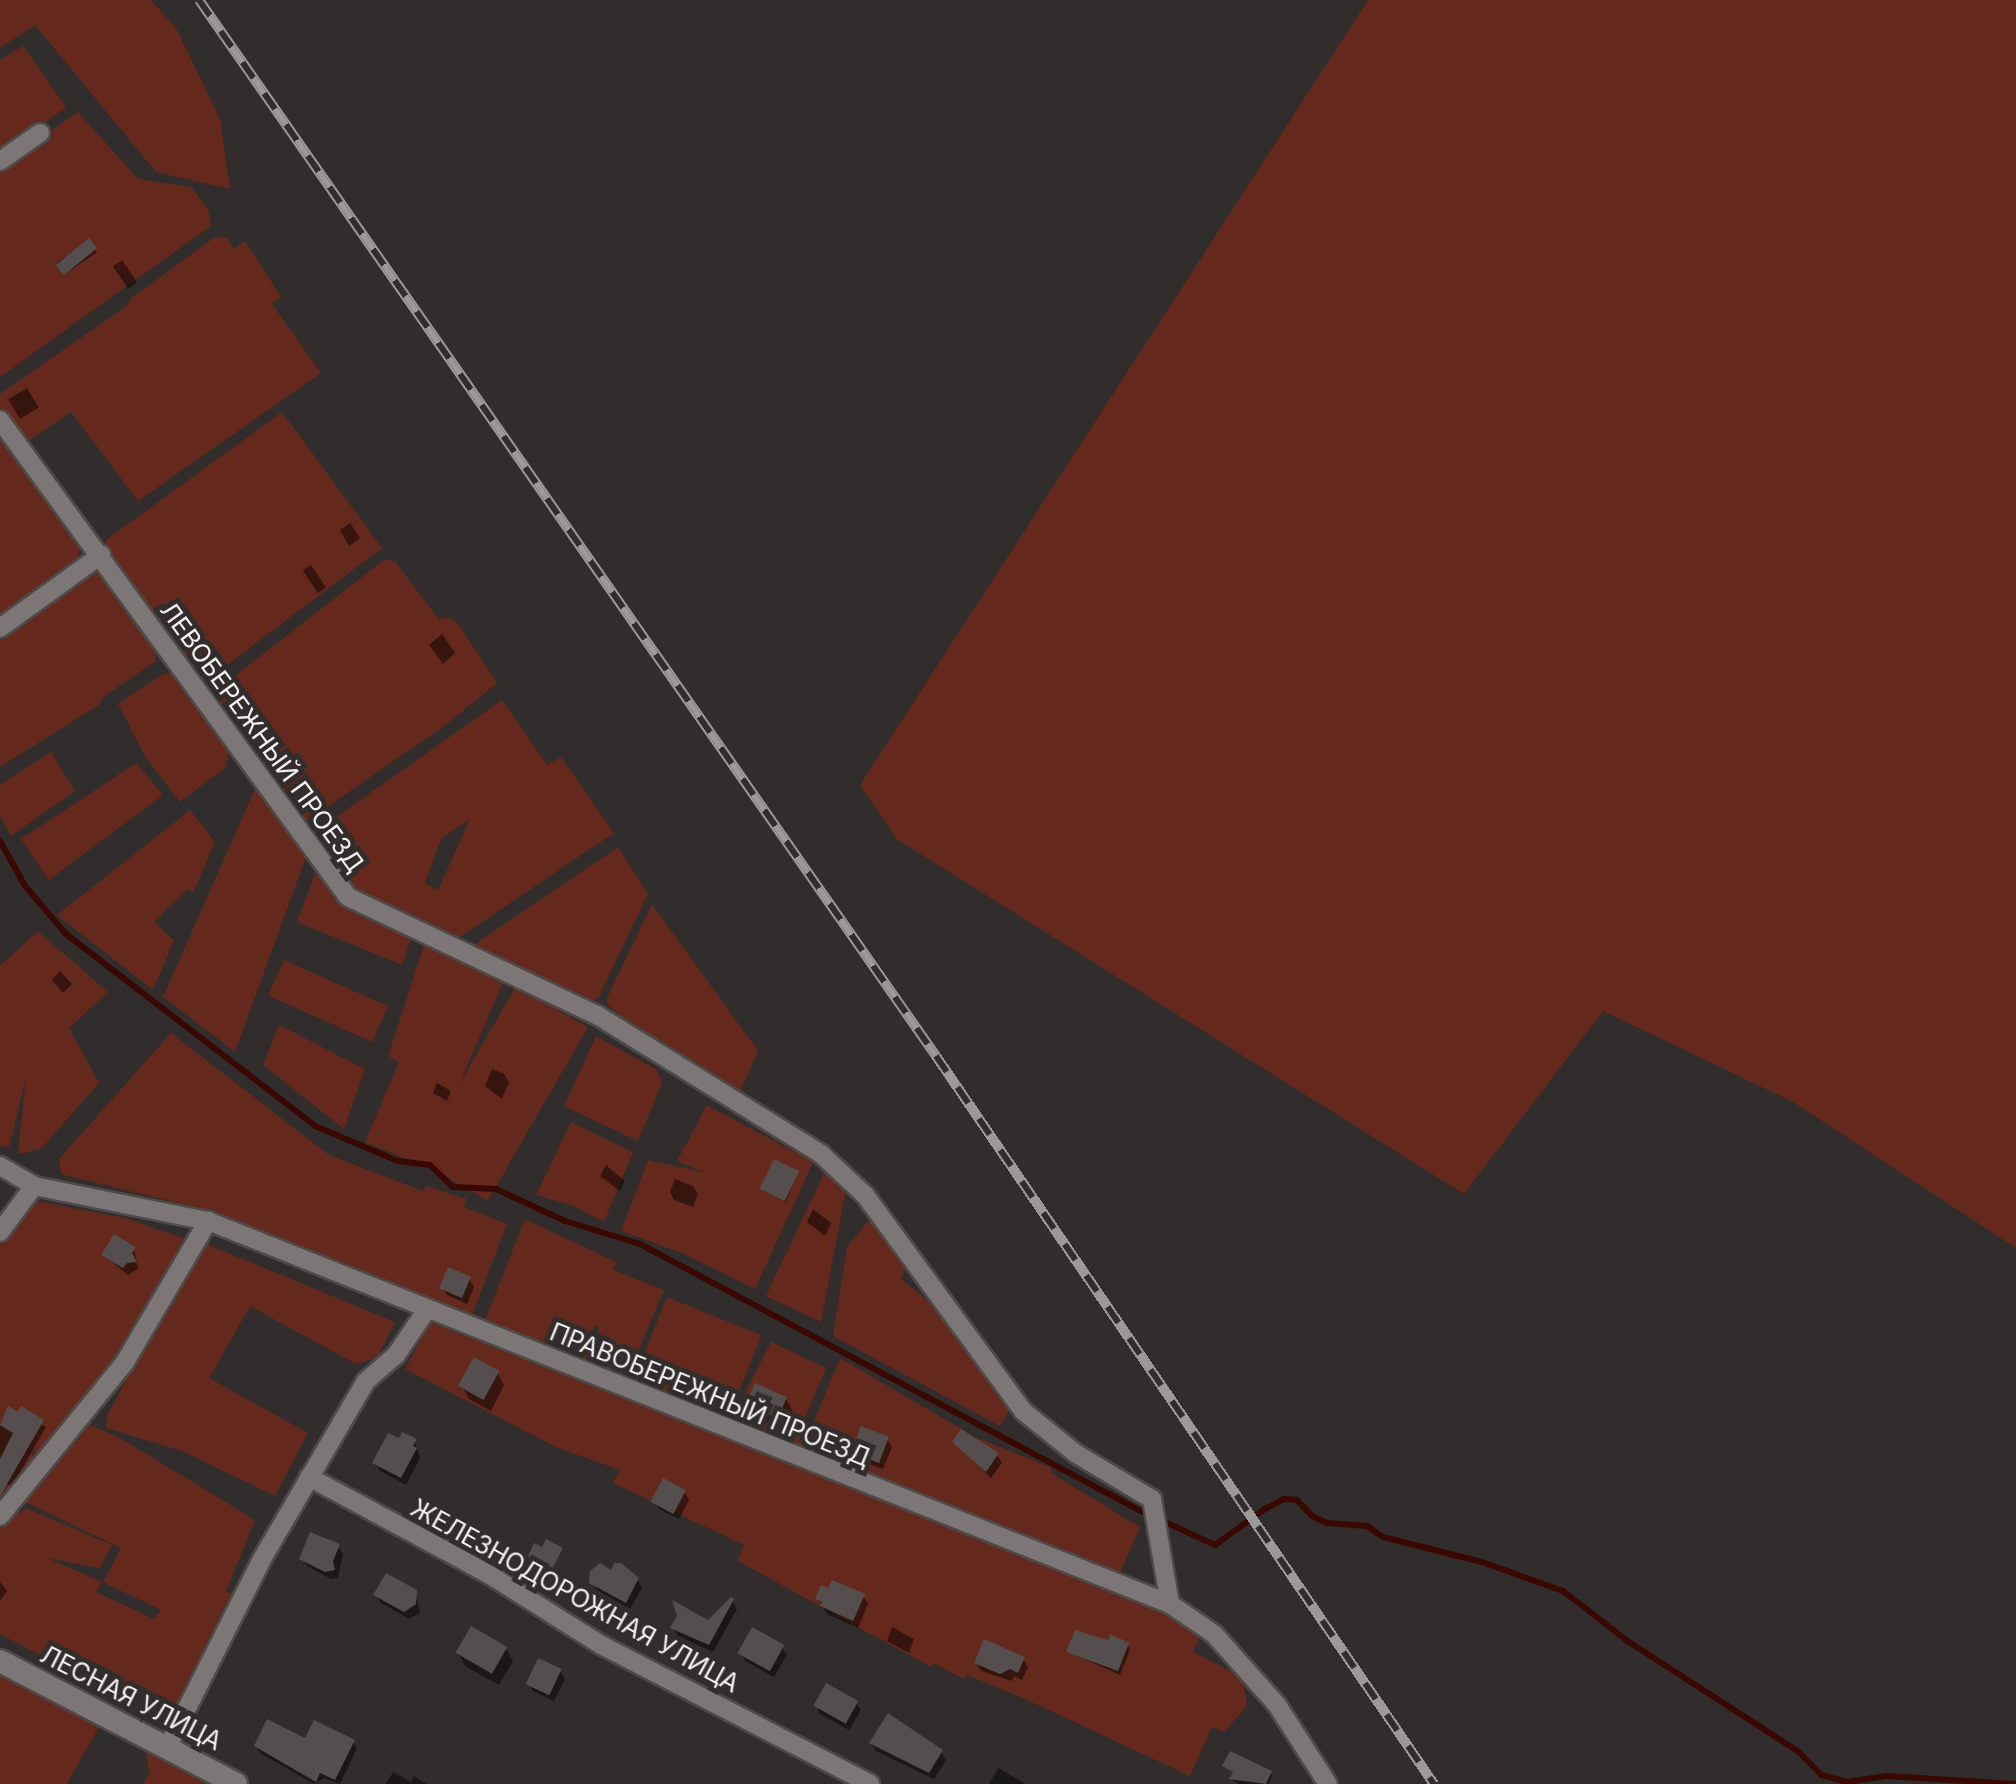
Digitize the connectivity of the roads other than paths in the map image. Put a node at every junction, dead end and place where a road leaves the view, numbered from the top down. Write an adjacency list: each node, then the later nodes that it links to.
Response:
1 (40, 132): 2 (street)
2 (0, 162)
3 (0, 420): 4 (street, ЛЕВОБЕРЕЖНЫЙ ПРОЕЗД)
4 (101, 555): 5 (street); 13 (street, ЛЕВОБЕРЕЖНЫЙ ПРОЕЗД)
5 (0, 628)
6 (0, 1166): 7 (street, ПРАВОБЕРЕЖНЫЙ ПРОЕЗД)
7 (34, 1186): 8 (street, ПРАВОБЕРЕЖНЫЙ ПРОЕЗД); 9 (street)
8 (208, 1221): 10 (street, ПРАВОБЕРЕЖНЫЙ ПРОЕЗД); 12 (street)
9 (0, 1232)
10 (426, 1311): 11 (street); 13 (street, ПРАВОБЕРЕЖНЫЙ ПРОЕЗД)
11 (309, 1477): 15 (street); 17 (street, ЖЕЛЕЗНОДОРОЖНАЯ УЛИЦА)
12 (0, 1516)
13 (1170, 1604): 18 (street, ПРАВОБЕРЕЖНЫЙ ПРОЕЗД)
14 (0, 1662): 15 (street, ЛЕСНАЯ УЛИЦА)
15 (167, 1748): 16 (street, ЛЕСНАЯ УЛИЦА)
16 (236, 1784)
17 (870, 1784)
18 (1328, 1784)

